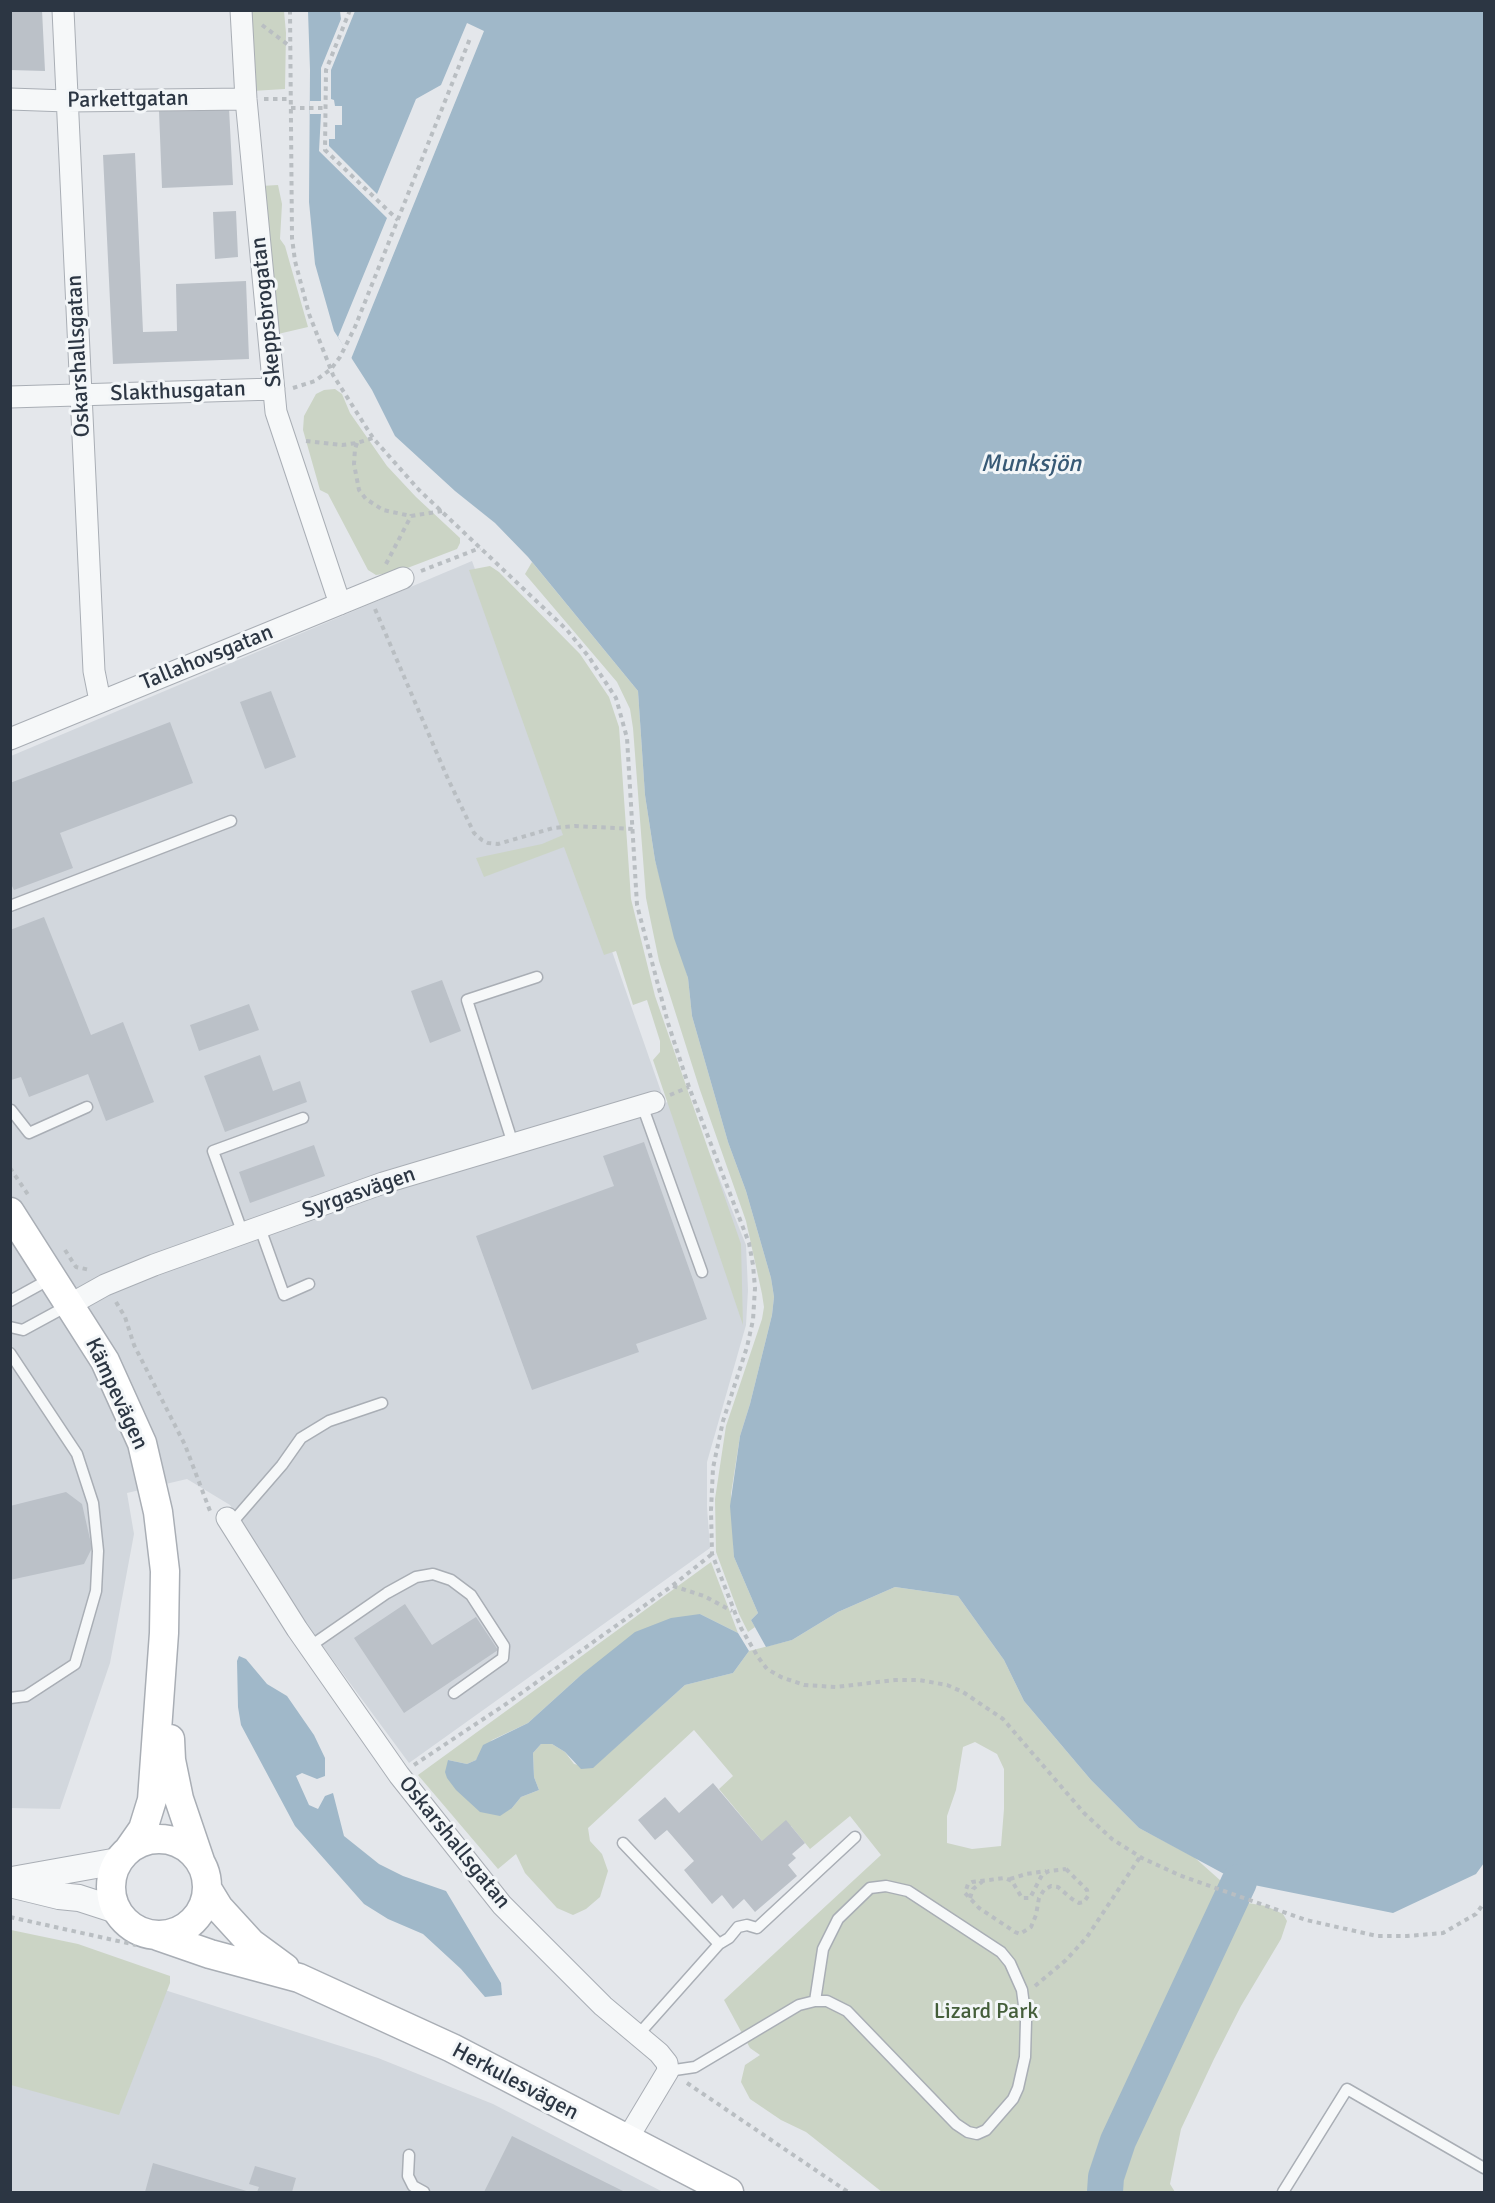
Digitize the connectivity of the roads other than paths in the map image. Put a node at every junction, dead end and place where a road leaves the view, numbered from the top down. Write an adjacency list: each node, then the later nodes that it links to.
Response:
1 (63, 10): 5 (street, Oskarshallsgatan)
2 (241, 10): 4 (street, Skeppsbrogatan)
3 (10, 99): 5 (street, Parkettgatan)
4 (246, 99): 5 (street, Parkettgatan); 6 (street, Skeppsbrogatan)
5 (67, 101): 7 (street, Oskarshallsgatan)
6 (274, 389): 7 (street, Slakthusgatan); 10 (street, Skeppsbrogatan)
7 (81, 396): 8 (street, Slakthusgatan); 11 (street, Oskarshallsgatan)
8 (10, 397)
9 (403, 578): 10 (street, Tallahovsgatan)
10 (340, 604): 11 (street, Tallahovsgatan)
11 (100, 701): 12 (street, Tallahovsgatan)
12 (10, 739)
13 (231, 821): 14 (lane)
14 (10, 906)
15 (537, 977): 20 (lane)
16 (648, 1104): 20 (street, Syrgasvägen); 23 (lane)
17 (87, 1107): 18 (lane)
18 (11, 1110)
19 (303, 1118): 22 (lane)
20 (513, 1144): 22 (street, Syrgasvägen)
21 (21, 1205): 24 (main road, Kämpevägen)
22 (251, 1231): 25 (lane); 27 (street, Syrgasvägen)
23 (702, 1272)
24 (53, 1277): 26 (lane); 27 (main road, Kämpevägen)
25 (309, 1284)
26 (10, 1301)
27 (71, 1304): 28 (lane); 32 (main road, Kämpevägen)
28 (10, 1328)
29 (10, 1353): 35 (lane)
30 (382, 1403): 31 (lane)
31 (229, 1522): 33 (street, Oskarshallsgatan)
32 (164, 1632): 38 (main road, Kämpevägen); 39 (main road, Kämpevägen)
33 (309, 1647): 34 (lane); 47 (street, Oskarshallsgatan)
34 (454, 1692)
35 (10, 1698)
36 (855, 1837): 44 (lane)
37 (623, 1843): 44 (lane)
38 (124, 1855): 39 (main road); 40 (street); 42 (main road)
39 (200, 1861): 41 (main road)
40 (10, 1883): 42 (street)
41 (208, 1890): 43 (main road); 45 (main road, Herkulesvägen)
42 (117, 1910): 43 (main road)
43 (150, 1941): 45 (main road, Herkulesvägen)
44 (719, 1944): 47 (lane)
45 (299, 1978): 49 (main road, Herkulesvägen)
46 (815, 2001): 46 (lane); 48 (lane)
47 (638, 2035): 48 (street, Oskarshallsgatan)
48 (668, 2071): 49 (street)
49 (626, 2140): 53 (main road, Herkulesvägen)
50 (409, 2156): 52 (lane)
51 (1485, 2168): 54 (lane)
52 (424, 2193)
53 (729, 2193)
54 (1283, 2193)

